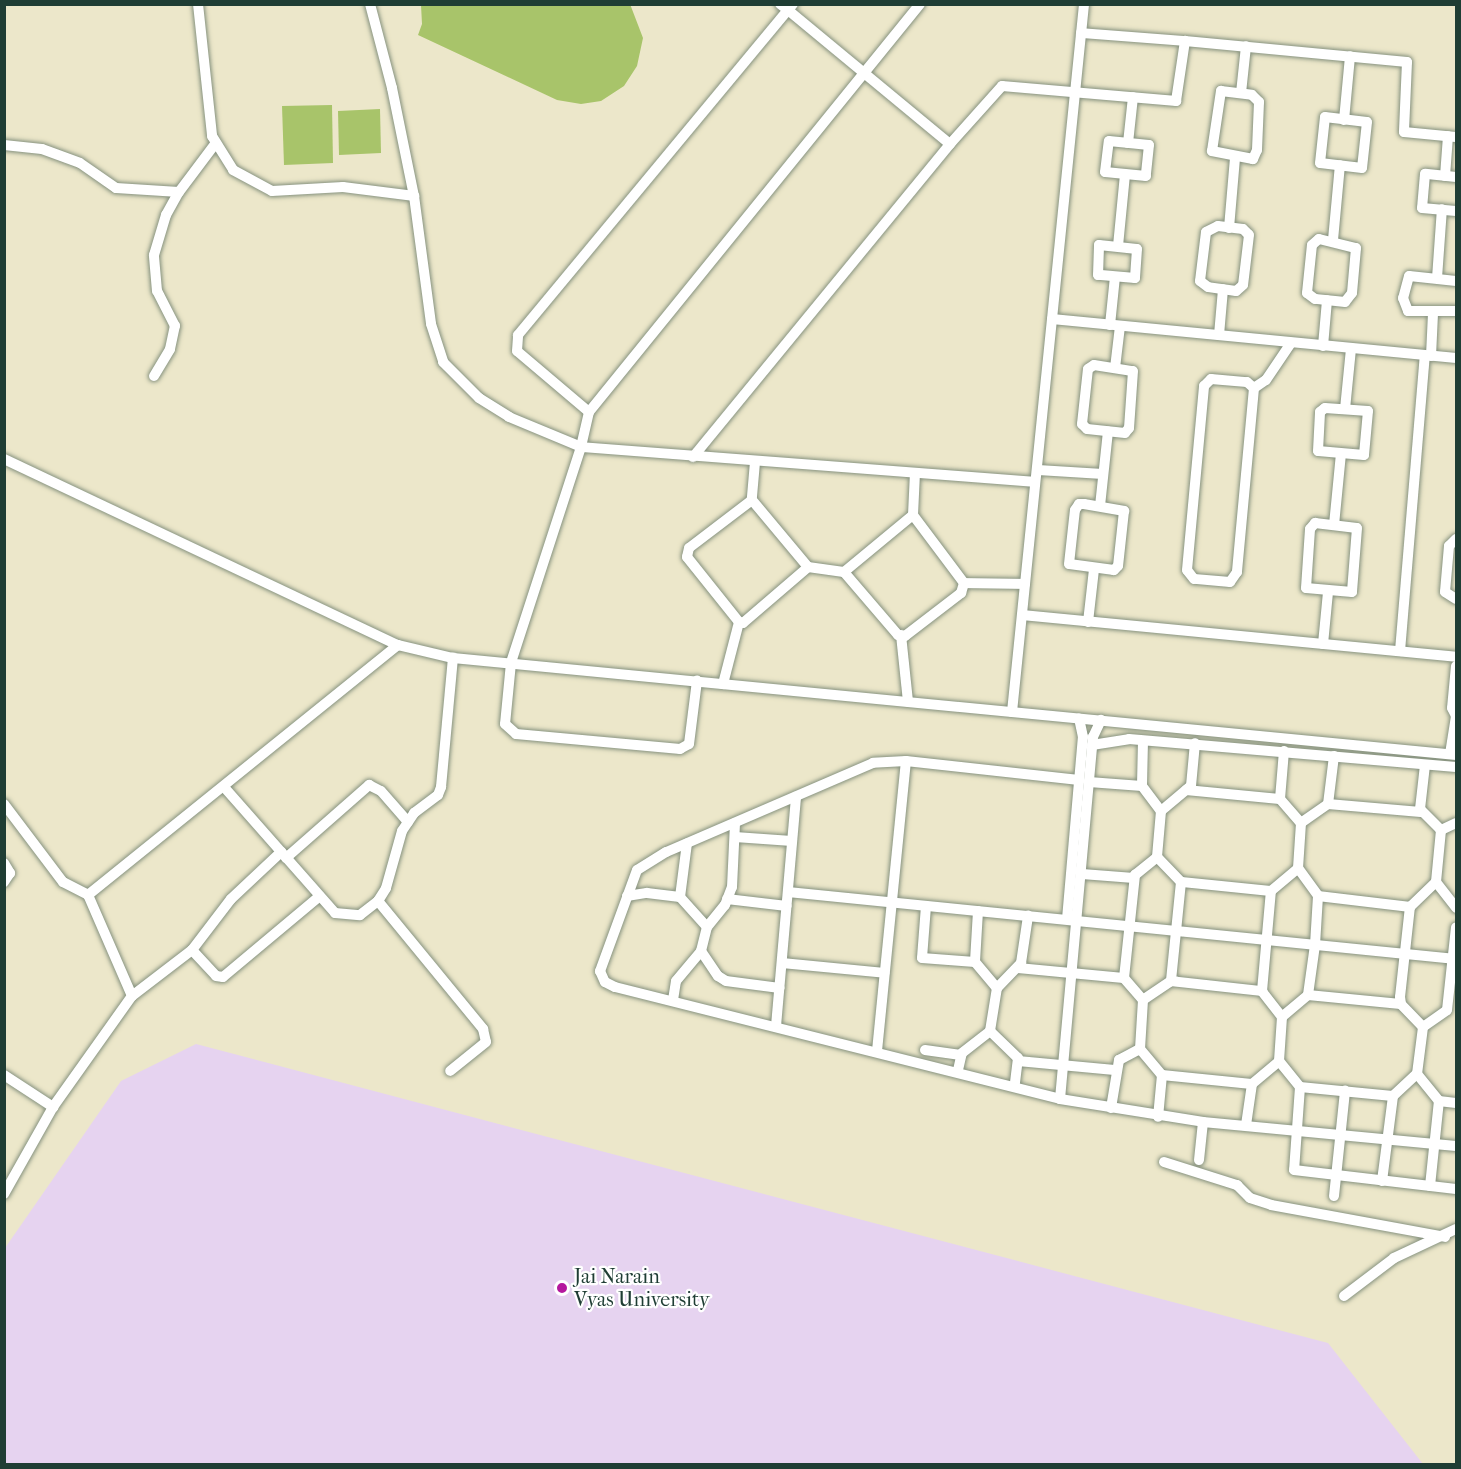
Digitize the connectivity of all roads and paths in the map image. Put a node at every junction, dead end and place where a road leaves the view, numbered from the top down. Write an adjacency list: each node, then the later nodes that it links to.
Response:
1 (198, 4): 17 (street)
2 (370, 4): 25 (street)
3 (920, 4): 10 (street)
4 (1084, 4): 6 (street)
5 (787, 6): 10 (street); 50 (street)
6 (1081, 33): 7 (street); 12 (street)
7 (1185, 41): 8 (street); 13 (street)
8 (1246, 46): 9 (street); 11 (street)
9 (1350, 57): 14 (street); 15 (street)
10 (865, 72): 18 (street); 50 (street)
11 (1242, 93): 20 (street); 20 (street)
12 (1074, 94): 13 (street); 18 (street); 38 (street)
13 (1133, 97): 16 (street)
14 (1344, 120): 21 (street); 21 (street)
15 (1452, 137): 23 (street)
16 (1128, 143): 22 (street); 22 (street)
17 (215, 144): 24 (street); 25 (street)
18 (950, 144): 54 (street)
19 (4, 145): 24 (street)
20 (1235, 158): 28 (street)
21 (1340, 165): 29 (street)
22 (1125, 174): 30 (street)
23 (1451, 176): 26 (street)
24 (179, 192): 47 (street)
25 (414, 196): 52 (street)
26 (1442, 210): 27 (street); 32 (street)
27 (1456, 211)
28 (1229, 228): 34 (street); 34 (street)
29 (1334, 240): 35 (street); 35 (street)
30 (1118, 246): 31 (street); 31 (street)
31 (1115, 277): 39 (street)
32 (1437, 278): 33 (street); 37 (street)
33 (1456, 281)
34 (1223, 289): 40 (street)
35 (1327, 300): 42 (street)
36 (1456, 311): 37 (street)
37 (1433, 314): 44 (street)
38 (1052, 319): 39 (street); 57 (street)
39 (1115, 325): 40 (street); 46 (street)
40 (1219, 335): 41 (street)
41 (1291, 343): 42 (street); 48 (street)
42 (1323, 346): 43 (street)
43 (1351, 349): 44 (street); 49 (street)
44 (1428, 356): 45 (street); 79 (street)
45 (1456, 358)
46 (1115, 368): 51 (street); 51 (street)
47 (154, 376)
48 (1254, 388): 48 (street)
49 (1346, 409): 53 (street); 53 (street)
50 (589, 412): 52 (street)
51 (1108, 431): 59 (street)
52 (581, 447): 54 (street); 82 (street)
53 (1341, 454): 64 (street)
54 (693, 457): 56 (street)
55 (4, 459): 78 (street)
56 (755, 462): 58 (street); 61 (street)
57 (1038, 470): 59 (street); 60 (street)
58 (915, 473): 60 (street); 63 (street)
59 (1103, 474): 62 (street)
60 (1035, 482): 70 (street)
61 (752, 500): 66 (street); 74 (street)
62 (1100, 506): 67 (street); 67 (street)
63 (913, 515): 68 (street); 69 (street)
64 (1334, 525): 71 (street); 71 (street)
65 (1456, 539): 72 (street)
66 (808, 567): 68 (street); 74 (street)
67 (1094, 569): 75 (street)
68 (844, 572): 76 (street)
69 (964, 583): 70 (street); 76 (street)
70 (1025, 584): 73 (street)
71 (1328, 592): 77 (street)
72 (1456, 599)
73 (1022, 615): 75 (street); 87 (street)
74 (739, 622): 85 (street)
75 (1088, 622): 77 (street)
76 (901, 636): 86 (street)
77 (1323, 644): 79 (street)
78 (398, 645): 81 (street); 102 (street)
79 (1400, 651): 80 (street)
80 (1456, 657)
81 (453, 658): 82 (street); 110 (street)
82 (511, 663): 84 (street); 84 (street)
83 (1456, 666): 88 (street)
84 (698, 681): 85 (street)
85 (723, 684): 86 (street)
86 (908, 702): 87 (street)
87 (1012, 712): 89 (street)
88 (1456, 716): 95 (street)
89 (1079, 718): 90 (street); 100 (street)
90 (1101, 720): 93 (street); 95 (street)
91 (1143, 741): 92 (street); 93 (street); 101 (street)
92 (1195, 743): 94 (street); 103 (street)
93 (1092, 745): 100 (street)
94 (1284, 751): 96 (street); 105 (street)
95 (1453, 754)
96 (1334, 756): 98 (street); 107 (street)
97 (906, 761): 100 (street); 104 (street); 136 (street)
98 (1425, 765): 99 (street); 109 (street)
99 (1456, 767)
100 (1084, 781): 101 (street); 122 (street); 143 (street)
101 (1142, 786): 108 (street)
102 (224, 787): 118 (street); 129 (street)
103 (1186, 790): 105 (street); 108 (street)
104 (796, 797): 112 (street); 116 (street)
105 (1280, 798): 111 (street)
106 (4, 804): 129 (street)
107 (1328, 804): 109 (street); 111 (street)
108 (1161, 811): 119 (street)
109 (1421, 812): 114 (street)
110 (408, 822): 118 (street); 135 (street)
111 (1301, 822): 121 (street)
112 (735, 823): 115 (street); 117 (street)
113 (1456, 823): 114 (street)
114 (1441, 830): 126 (street)
115 (735, 837): 116 (street); 134 (street)
116 (792, 840): 128 (street)
117 (687, 843): 132 (street); 133 (street)
118 (283, 855): 130 (street); 150 (street)
119 (1157, 857): 123 (street); 125 (street)
120 (4, 863): 124 (street)
121 (1298, 868): 127 (street); 131 (street)
122 (1082, 874): 123 (street); 143 (street)
123 (1134, 878): 144 (street)
124 (4, 882)
125 (1181, 882): 127 (street); 147 (street)
126 (1436, 882): 139 (street); 140 (street)
127 (1271, 891): 148 (street)
128 (788, 892): 136 (street); 137 (street)
129 (88, 895): 165 (street)
130 (320, 896): 135 (street); 150 (street)
131 (1318, 896): 139 (street); 149 (street)
132 (627, 897): 133 (street); 166 (street)
133 (680, 897): 145 (street)
134 (727, 899): 137 (street); 145 (street)
135 (378, 902): 183 (street)
136 (892, 903): 138 (street); 157 (street)
137 (787, 906): 155 (street)
138 (926, 906): 141 (street); 154 (street)
139 (1410, 907): 152 (street)
140 (1456, 908)
141 (978, 911): 142 (street); 154 (street)
142 (1028, 916): 143 (street); 156 (street)
143 (1073, 920): 144 (street); 158 (street)
144 (1129, 925): 147 (street); 159 (street)
145 (707, 927): 151 (street)
146 (1456, 927): 153 (street)
147 (1176, 930): 148 (street); 160 (street)
148 (1266, 940): 149 (street); 163 (street)
149 (1315, 945): 152 (street); 164 (street)
150 (192, 950): 165 (street)
151 (701, 951): 161 (street); 166 (street)
152 (1406, 953): 153 (street); 168 (street)
153 (1455, 959): 169 (street)
154 (975, 962): 162 (street)
155 (782, 963): 157 (street); 161 (street)
156 (1018, 968): 158 (street); 162 (street)
157 (885, 973): 176 (street)
158 (1070, 974): 159 (street); 180 (street)
159 (1124, 978): 167 (street)
160 (1171, 981): 163 (street); 167 (street)
161 (780, 988): 171 (street)
162 (997, 988): 173 (street)
163 (1262, 991): 170 (street)
164 (1308, 995): 168 (street); 170 (street)
165 (132, 996): 195 (street)
166 (672, 1000): 171 (street)
167 (1143, 1000): 174 (street)
168 (1401, 1004): 172 (street)
169 (1452, 1010): 172 (street)
170 (1282, 1017): 179 (street)
171 (777, 1026): 176 (street)
172 (1423, 1028): 184 (street)
173 (990, 1031): 177 (street); 178 (street)
174 (1140, 1049): 182 (street); 186 (street)
175 (926, 1050): 177 (street)
176 (877, 1051): 181 (street)
177 (961, 1055): 181 (street)
178 (1018, 1061): 180 (street); 187 (street)
179 (1279, 1061): 188 (street); 189 (street)
180 (1064, 1065): 182 (street); 192 (street)
181 (958, 1070): 187 (street)
182 (1115, 1070): 196 (street)
183 (450, 1071)
184 (1418, 1074): 191 (street); 193 (street)
185 (4, 1075): 195 (street)
186 (1162, 1075): 188 (street); 197 (street)
187 (1015, 1084): 192 (street)
188 (1252, 1084): 199 (street)
189 (1300, 1087): 190 (street); 200 (street)
190 (1345, 1090): 191 (street); 201 (street)
191 (1393, 1096): 202 (street)
192 (1060, 1099): 196 (street)
193 (1439, 1101): 194 (street); 203 (street)
194 (1456, 1103)
195 (53, 1107): 211 (street)
196 (1111, 1108): 197 (street)
197 (1158, 1117): 198 (street)
198 (1203, 1122): 199 (street); 205 (street)
199 (1245, 1125): 200 (street)
200 (1296, 1130): 201 (street); 207 (street)
201 (1339, 1134): 202 (street); 207 (street)
202 (1389, 1138): 203 (street); 208 (street)
203 (1434, 1144): 204 (street); 209 (street)
204 (1456, 1146)
205 (1199, 1160)
206 (1164, 1162): 214 (street)
207 (1335, 1175): 208 (street); 212 (street)
208 (1382, 1181): 209 (street)
209 (1430, 1186): 210 (street)
210 (1456, 1189)
211 (4, 1194)
212 (1334, 1196)
213 (1456, 1229): 214 (street)
214 (1445, 1238): 215 (street)
215 (1344, 1296)

